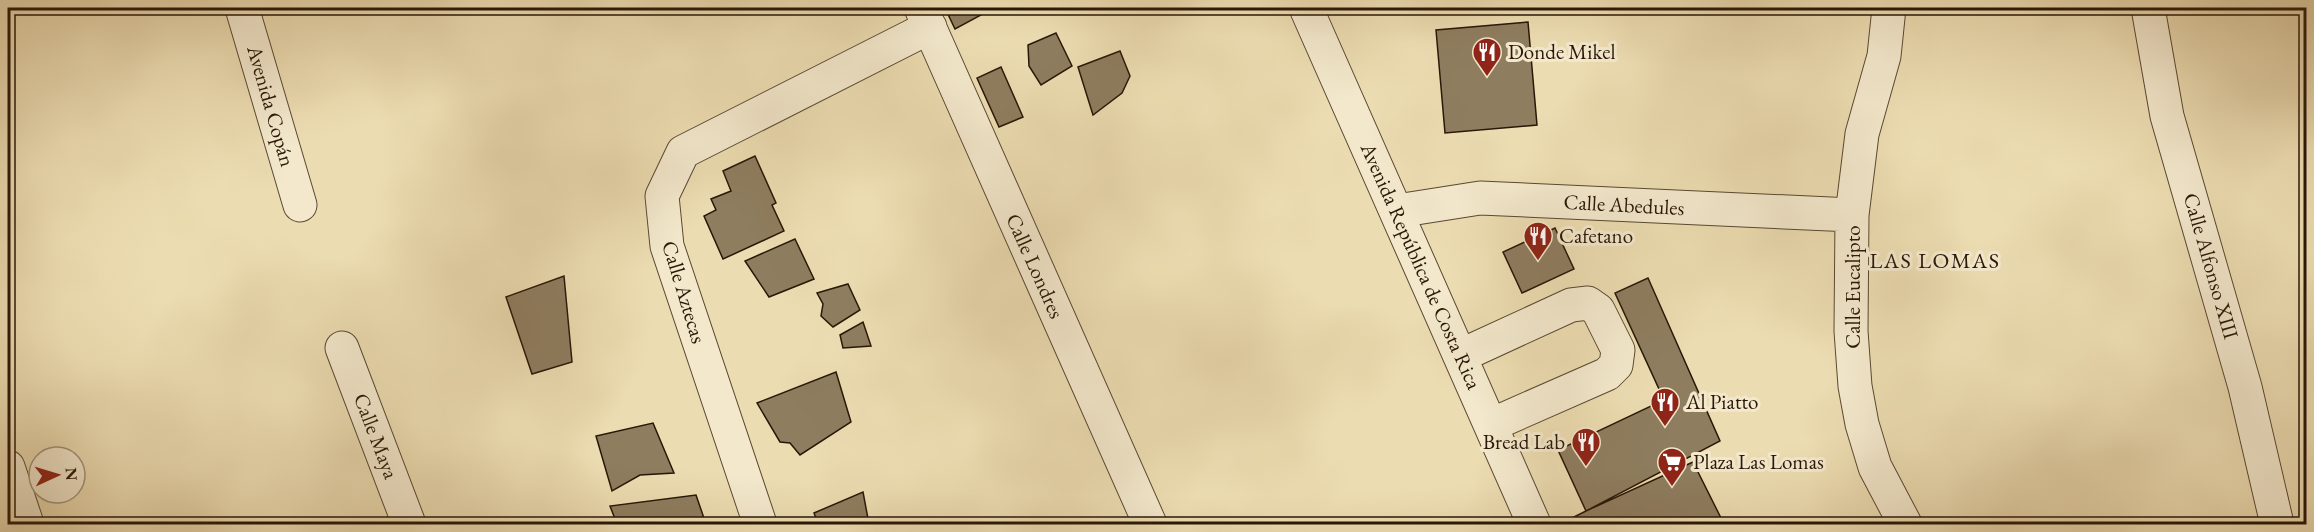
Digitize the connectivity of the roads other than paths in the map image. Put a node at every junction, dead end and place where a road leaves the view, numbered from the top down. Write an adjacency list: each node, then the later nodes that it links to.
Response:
1 (242, 8): 6 (street, Avenida Copán)
2 (1306, 8): 7 (street, Avenida República de Costa Rica)
3 (1889, 8): 8 (street, Calle Eucalipto)
4 (2148, 8): 19 (street, Calle Alfonso XIII)
5 (925, 17): 15 (street, Calle Aztecas); 16 (street, Calle Londres)
6 (300, 205)
7 (1397, 211): 8 (street, Calle Abedules); 10 (street, Avenida República de Costa Rica)
8 (1852, 215): 18 (street, Calle Eucalipto)
9 (342, 348): 14 (street, Calle Maya)
10 (1460, 356): 11 (street, Avenida República de Costa Rica); 11 (street)
11 (1491, 425): 17 (street, Avenida República de Costa Rica)
12 (8, 466): 13 (street)
13 (27, 525)
14 (409, 525)
15 (760, 525)
16 (1150, 525)
17 (1534, 525)
18 (1905, 525)
19 (2277, 525)

